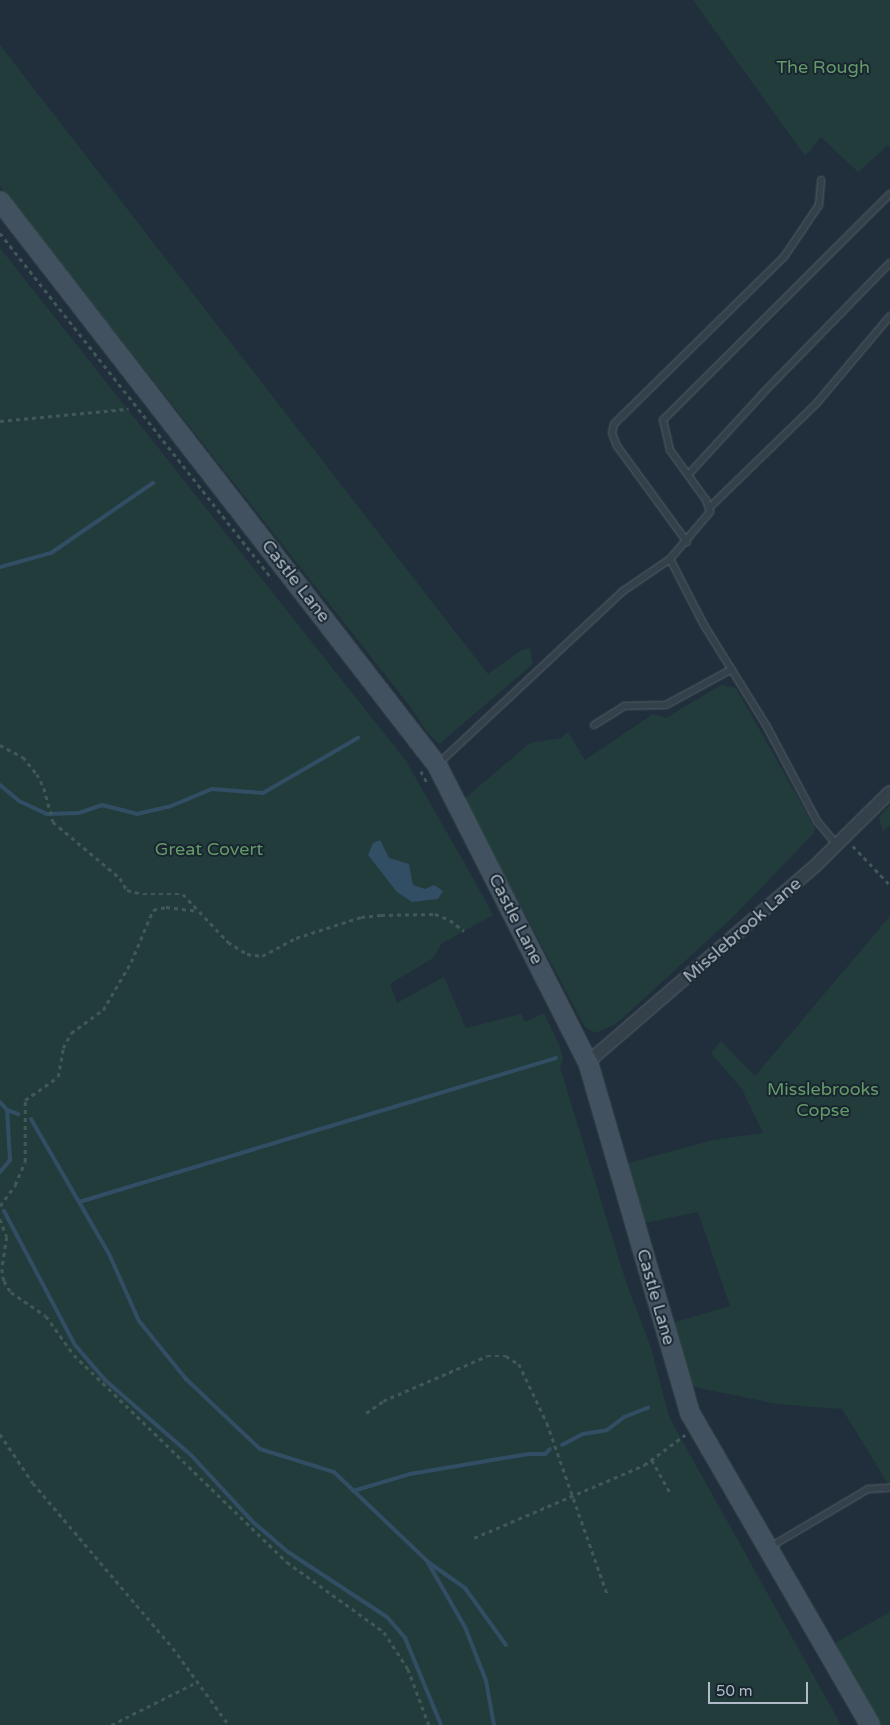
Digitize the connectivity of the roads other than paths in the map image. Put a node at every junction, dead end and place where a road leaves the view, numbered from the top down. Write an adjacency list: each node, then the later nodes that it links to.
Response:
1 (821, 180): 8 (lane)
2 (890, 194): 6 (lane)
3 (0, 201): 12 (street, Castle Lane)
4 (890, 263): 6 (lane)
5 (890, 316): 7 (lane)
6 (688, 475): 7 (lane)
7 (709, 508): 8 (lane)
8 (687, 542): 9 (lane)
9 (670, 559): 10 (lane); 12 (lane)
10 (732, 669): 11 (lane); 14 (lane)
11 (594, 725)
12 (438, 765): 15 (street, Castle Lane)
13 (890, 792): 14 (street, Misslebrook Lane)
14 (841, 840): 15 (street, Misslebrook Lane)
15 (588, 1062): 17 (street, Castle Lane)
16 (890, 1488): 17 (lane)
17 (769, 1548): 18 (street, Castle Lane)
18 (870, 1725)

